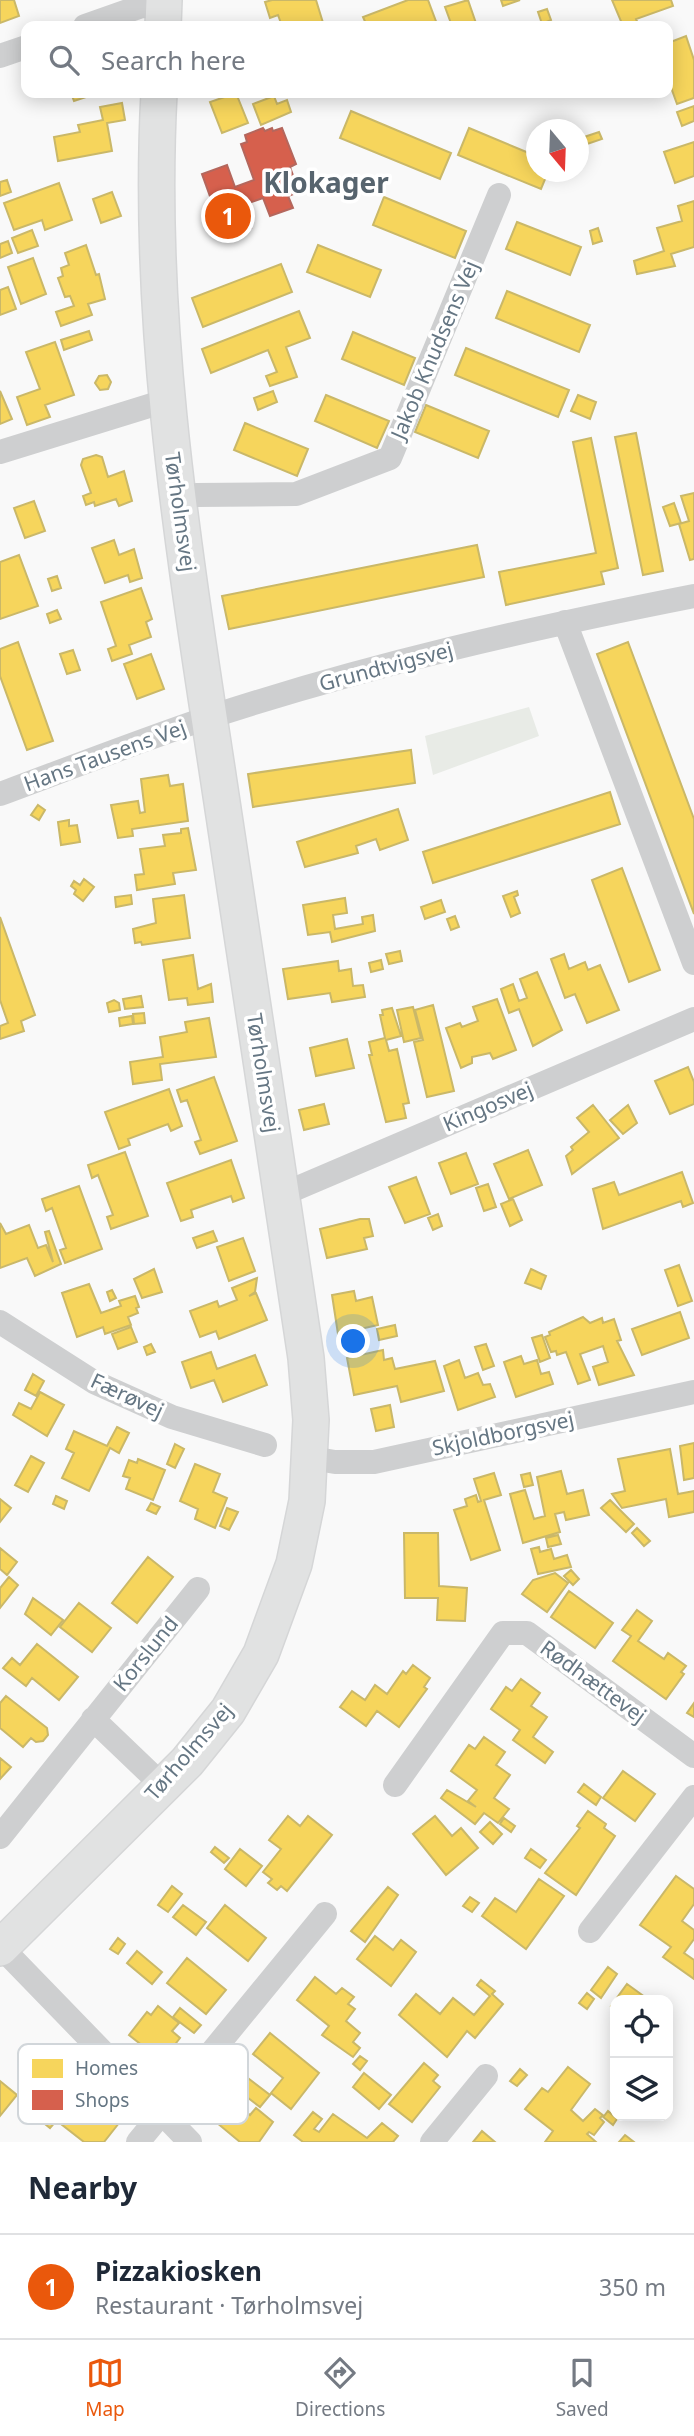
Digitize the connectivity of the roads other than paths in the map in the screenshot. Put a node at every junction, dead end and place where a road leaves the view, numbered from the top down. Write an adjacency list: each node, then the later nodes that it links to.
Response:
1 (164, 11): 2 (street)
2 (99, 21)
3 (21, 49): 4 (street)
4 (0, 56)
5 (159, 98): 7 (street, Tørholmsvej)
6 (499, 195): 9 (street, Jakob Knudsens Vej)
7 (165, 401): 8 (street); 9 (street, Tørholmsvej)
8 (0, 453)
9 (178, 498): 12 (street, Tørholmsvej)
10 (694, 596): 11 (street, Grundtvigsvej)
11 (565, 622): 12 (street, Grundtvigsvej); 14 (street)
12 (209, 717): 13 (street, Hans Tausens Vej); 16 (street, Tørholmsvej)
13 (0, 794)
14 (694, 964)
15 (694, 1019): 16 (street, Kingosvej)
16 (281, 1195): 20 (street, Tørholmsvej)
17 (0, 1322): 19 (street, Færøvej)
18 (694, 1392): 20 (street, Skjoldborgsvej)
19 (265, 1445)
20 (311, 1458): 25 (street, Tørholmsvej)
21 (198, 1589): 22 (street, Korslund)
22 (93, 1719): 25 (street); 27 (street, Korslund)
23 (694, 1756): 24 (street, Rødhættevej)
24 (395, 1785)
25 (163, 1786): 30 (street, Tørholmsvej)
26 (694, 1797): 29 (street)
27 (0, 1837)
28 (325, 1914): 32 (street)
29 (590, 1931)
30 (0, 1948): 31 (street)
31 (95, 2044)
32 (219, 2044)
33 (486, 2076): 38 (street)
34 (154, 2124): 36 (street)
35 (173, 2124): 37 (street)
36 (138, 2142)
37 (190, 2142)
38 (432, 2142)

